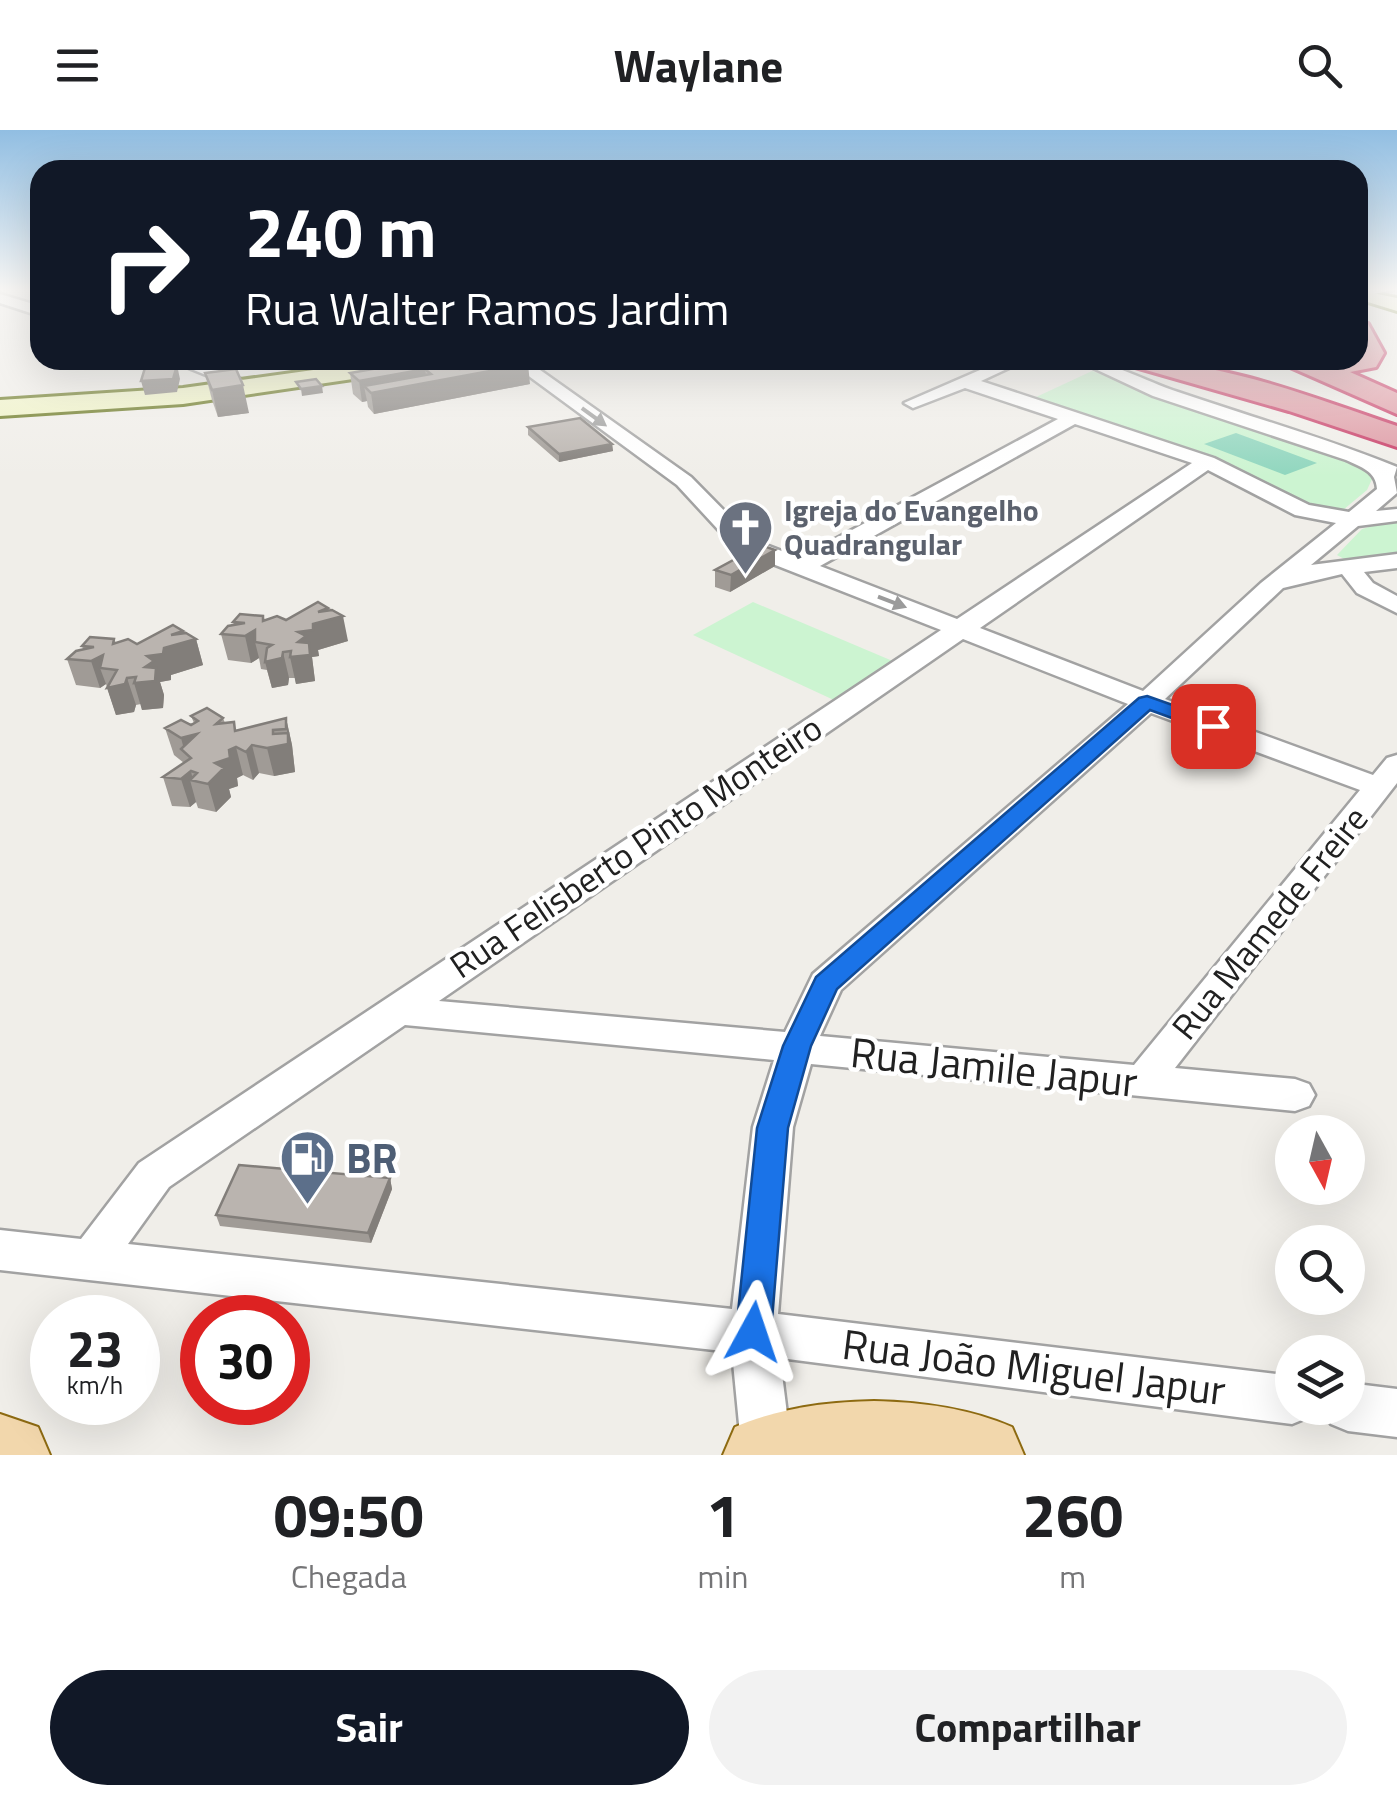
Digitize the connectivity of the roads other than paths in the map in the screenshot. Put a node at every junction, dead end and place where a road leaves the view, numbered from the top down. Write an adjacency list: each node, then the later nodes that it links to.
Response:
1 (204, 370): 10 (street)
2 (367, 370): 10 (street)
3 (529, 370): 24 (street, one-way to 24)
4 (994, 370): 9 (street)
5 (1105, 370): 18 (street)
6 (1178, 370): 16 (highway)
7 (1279, 370): 15 (highway)
8 (1320, 370): 12 (highway)
9 (965, 382): 11 (street); 14 (street)
10 (251, 387): 13 (street)
11 (912, 403)
12 (1397, 405)
13 (0, 408)
14 (1075, 418): 17 (street); 24 (street)
15 (1397, 426)
16 (1397, 437)
17 (1207, 462): 21 (street); 27 (street, Rua Felisberto Pinto Monteiro)
18 (1375, 465): 19 (street); 21 (street)
19 (1397, 475)
20 (1397, 515): 21 (street)
21 (1355, 520): 22 (street)
22 (1318, 558): 25 (street); 28 (street)
23 (1397, 561): 25 (street)
24 (801, 567): 27 (street, one-way to 27)
25 (1361, 576): 26 (street)
26 (1397, 606)
27 (960, 628): 28 (street); 30 (street, Rua Felisberto Pinto Monteiro)
28 (1147, 702): 29 (street); 31 (street)
29 (1388, 775): 32 (street, Rua Mamede Freire)
30 (394, 1010): 31 (street, Rua Jamile Japur); 35 (street, Rua Felisberto Pinto Monteiro)
31 (797, 1046): 32 (street, Rua Jamile Japur); 36 (street)
32 (1142, 1082): 33 (street, Rua Jamile Japur)
33 (1295, 1094)
34 (0, 1250): 35 (street, Rua João Miguel Japur)
35 (91, 1260): 36 (street, Rua João Miguel Japur)
36 (753, 1332): 37 (street, Rua João Miguel Japur); 42 (street)
37 (1275, 1398)
38 (1365, 1408): 39 (street)
39 (1397, 1413)
40 (0, 1454): 41 (main road)
41 (10, 1455)
42 (766, 1455): 43 (main road)
43 (984, 1455)

